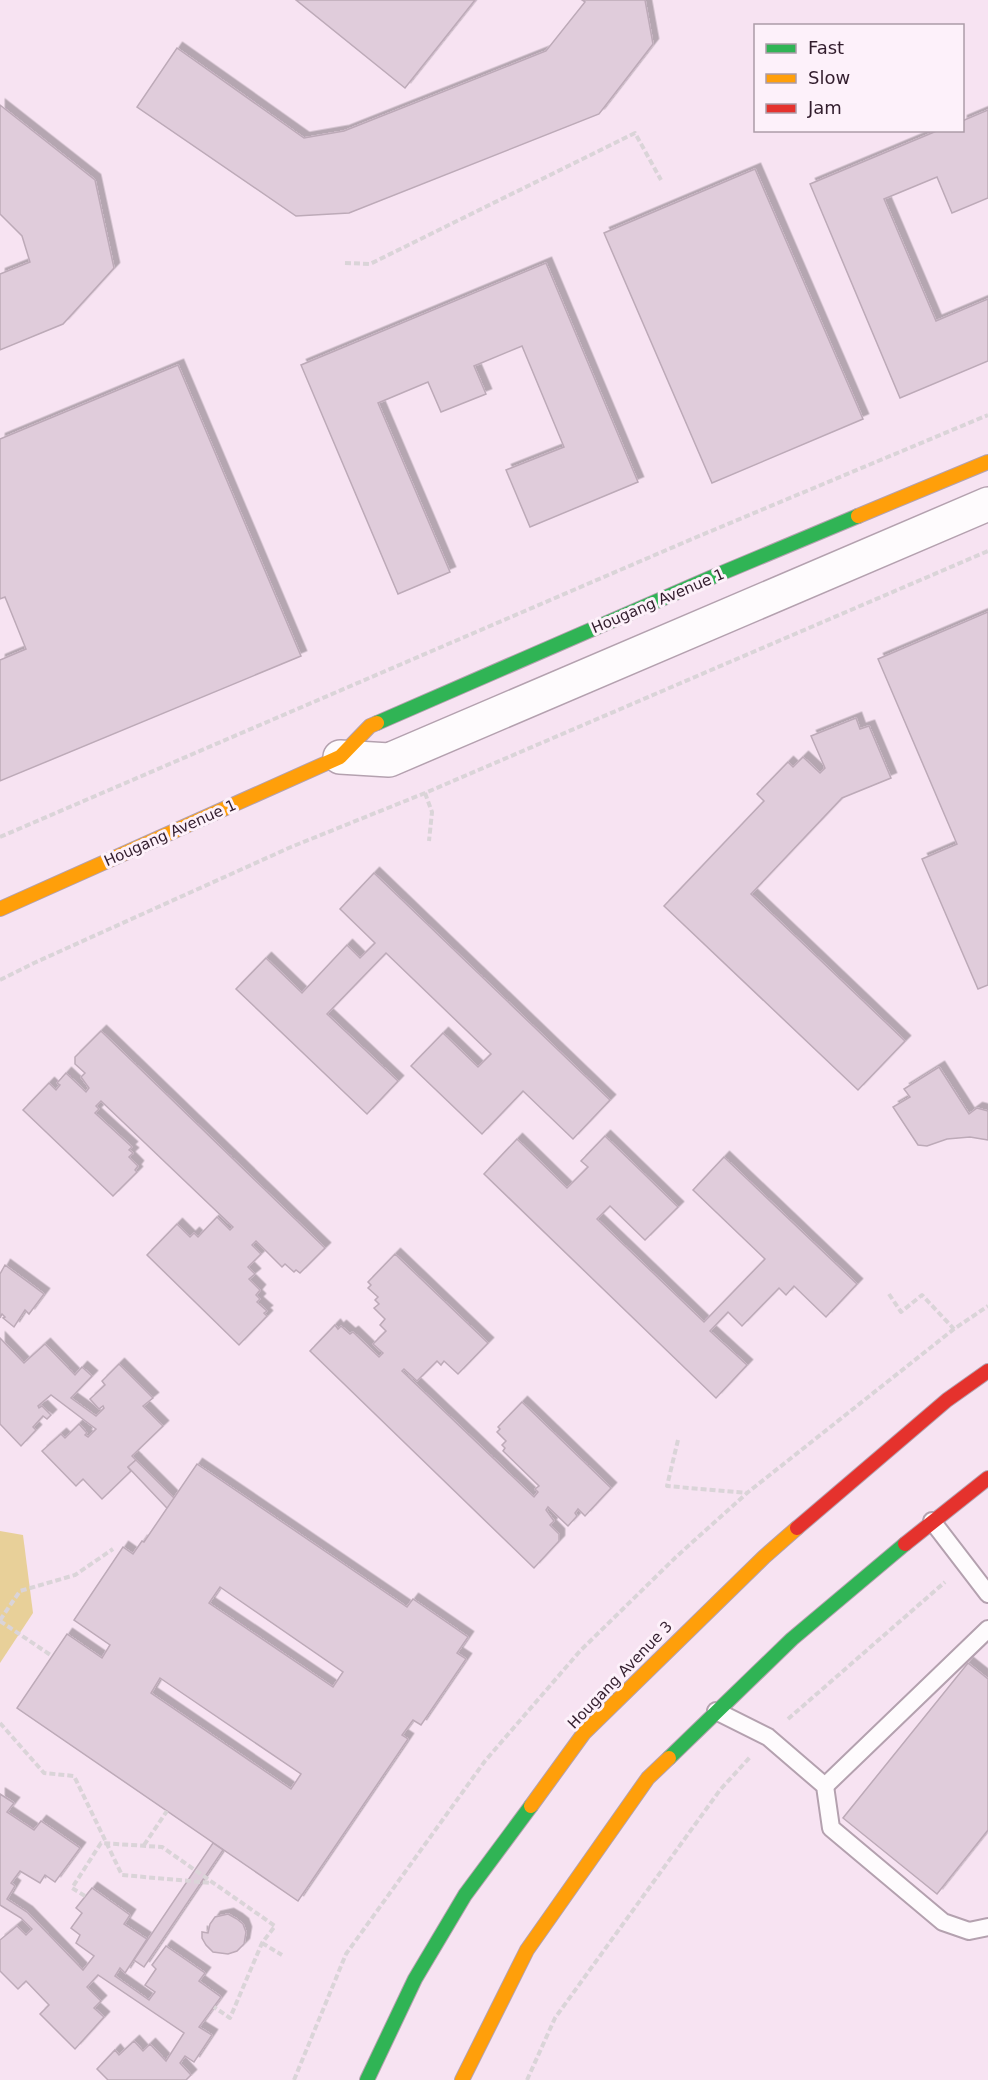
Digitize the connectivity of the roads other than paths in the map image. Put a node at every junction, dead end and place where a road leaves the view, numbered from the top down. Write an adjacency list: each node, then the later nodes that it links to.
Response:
1 (988, 462): 3 (main road, Hougang Avenue 1)
2 (988, 504): 3 (street, Hougang Avenue 1)
3 (340, 757): 4 (main road, Hougang Avenue 1)
4 (0, 909)
5 (988, 1371): 13 (main road, Hougang Avenue 3)
6 (988, 1478): 7 (main road)
7 (932, 1521): 8 (lane); 10 (main road)
8 (988, 1594)
9 (988, 1629): 11 (lane)
10 (716, 1711): 11 (lane); 14 (main road)
11 (825, 1786): 12 (lane)
12 (988, 1927)
13 (368, 2080)
14 (462, 2080)

